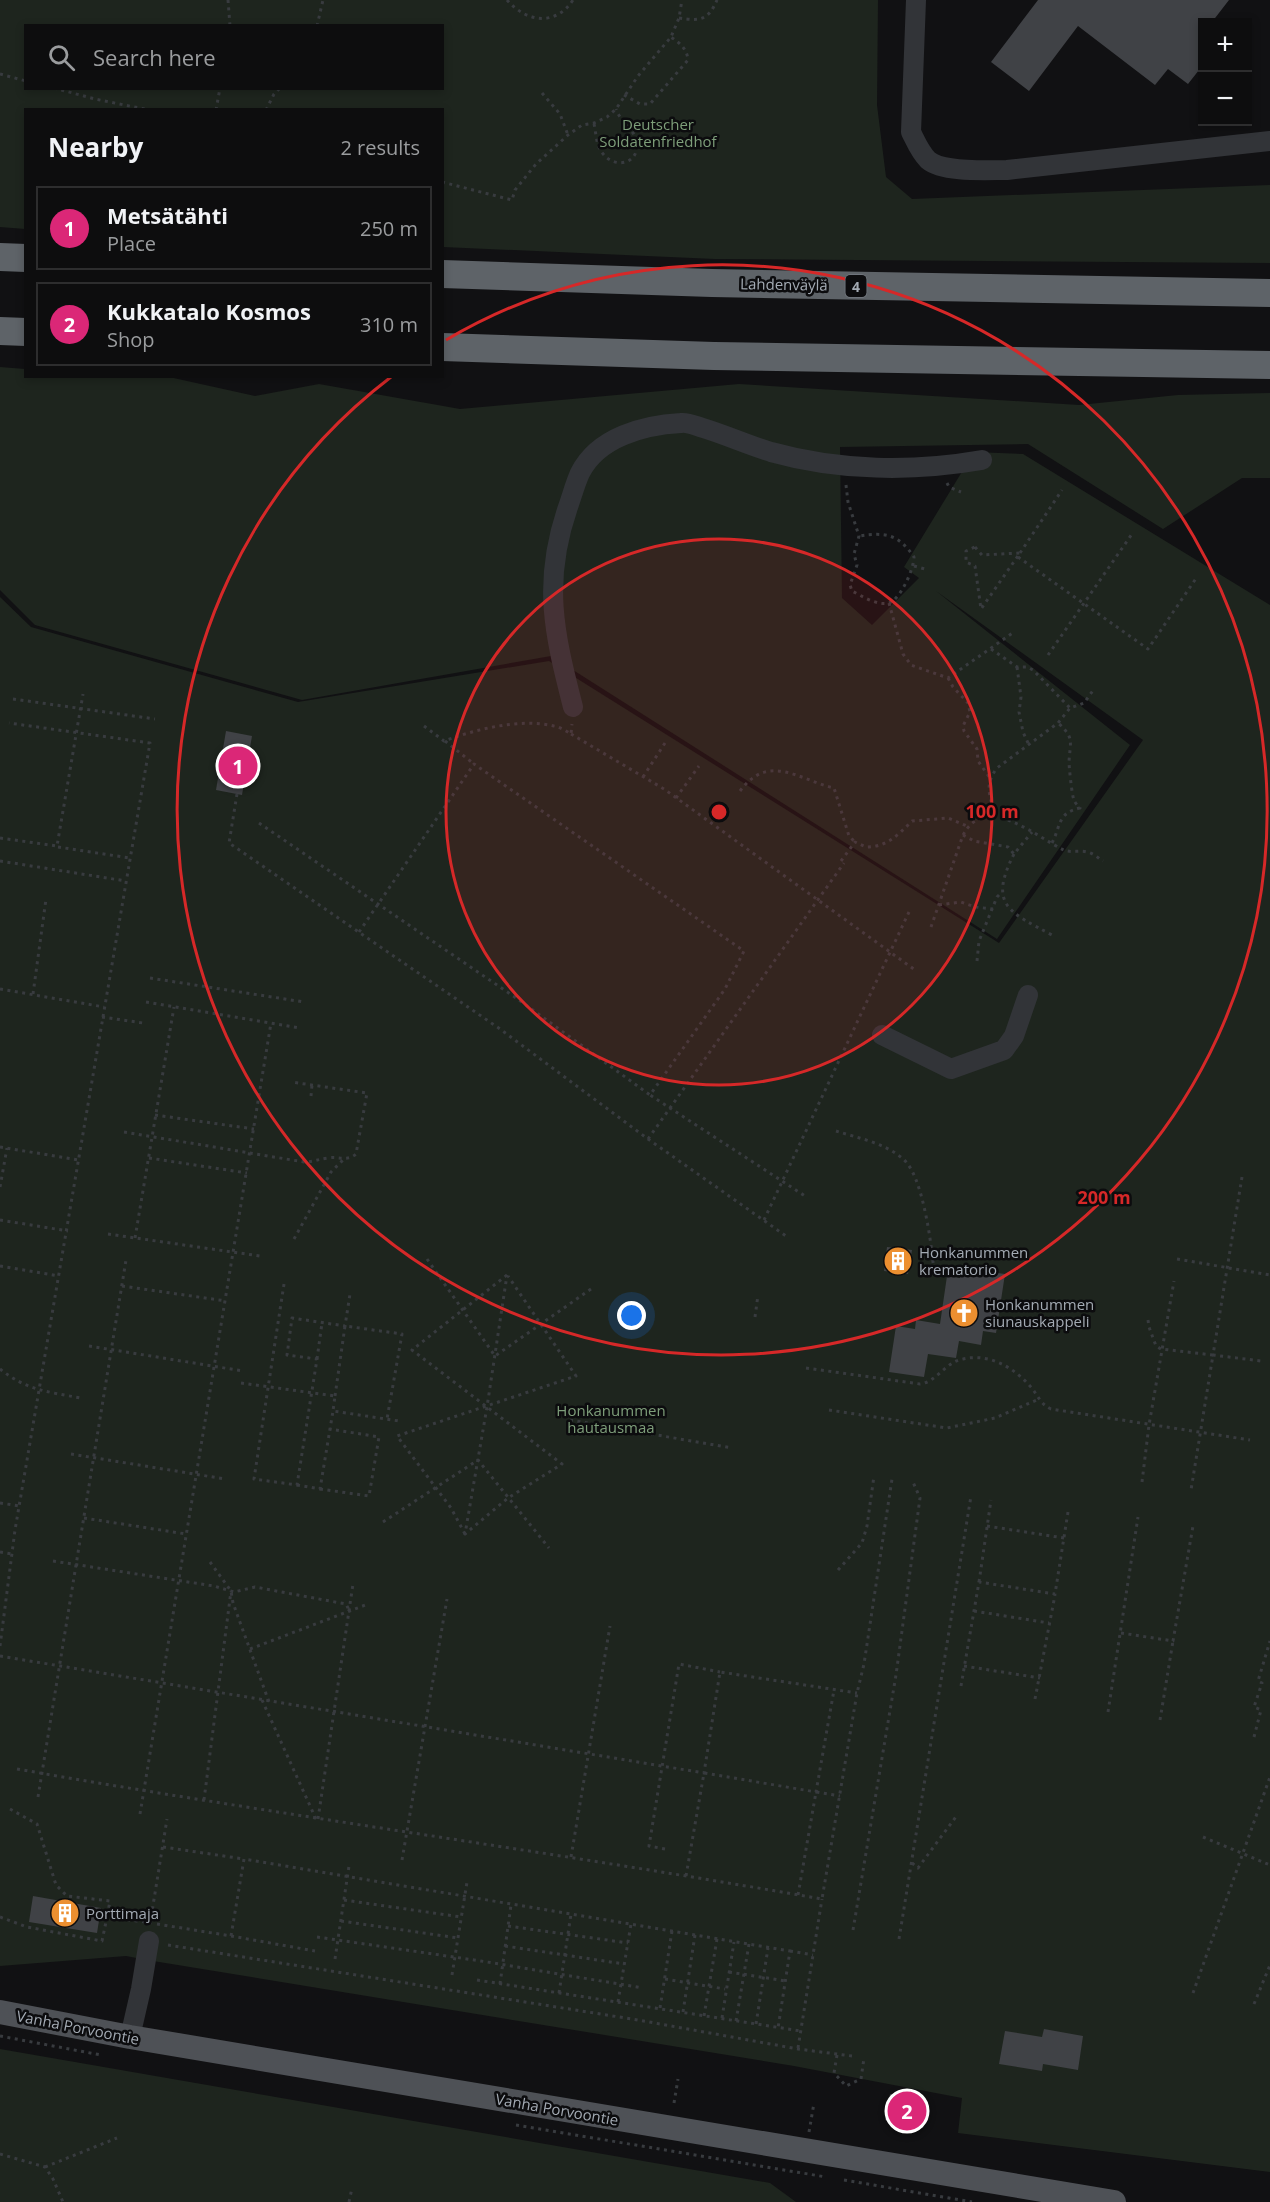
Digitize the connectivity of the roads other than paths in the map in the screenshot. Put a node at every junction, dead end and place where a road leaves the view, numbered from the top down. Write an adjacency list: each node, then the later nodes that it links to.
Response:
1 (916, 0): 2 (lane)
2 (1270, 141)
3 (0, 256): 4 (highway)
4 (24, 258)
5 (444, 274): 6 (highway, Lahdenväylä / 4)
6 (1270, 293)
7 (0, 331): 8 (highway)
8 (24, 332)
9 (444, 347): 10 (highway)
10 (1270, 365)
11 (982, 460): 12 (lane)
12 (573, 707)
13 (1028, 995): 14 (lane)
14 (882, 1035)
15 (150, 1932): 17 (lane)
16 (0, 2012): 17 (main road, Vanha Porvoontie)
17 (130, 2037): 18 (main road, Vanha Porvoontie)
18 (1114, 2202)

